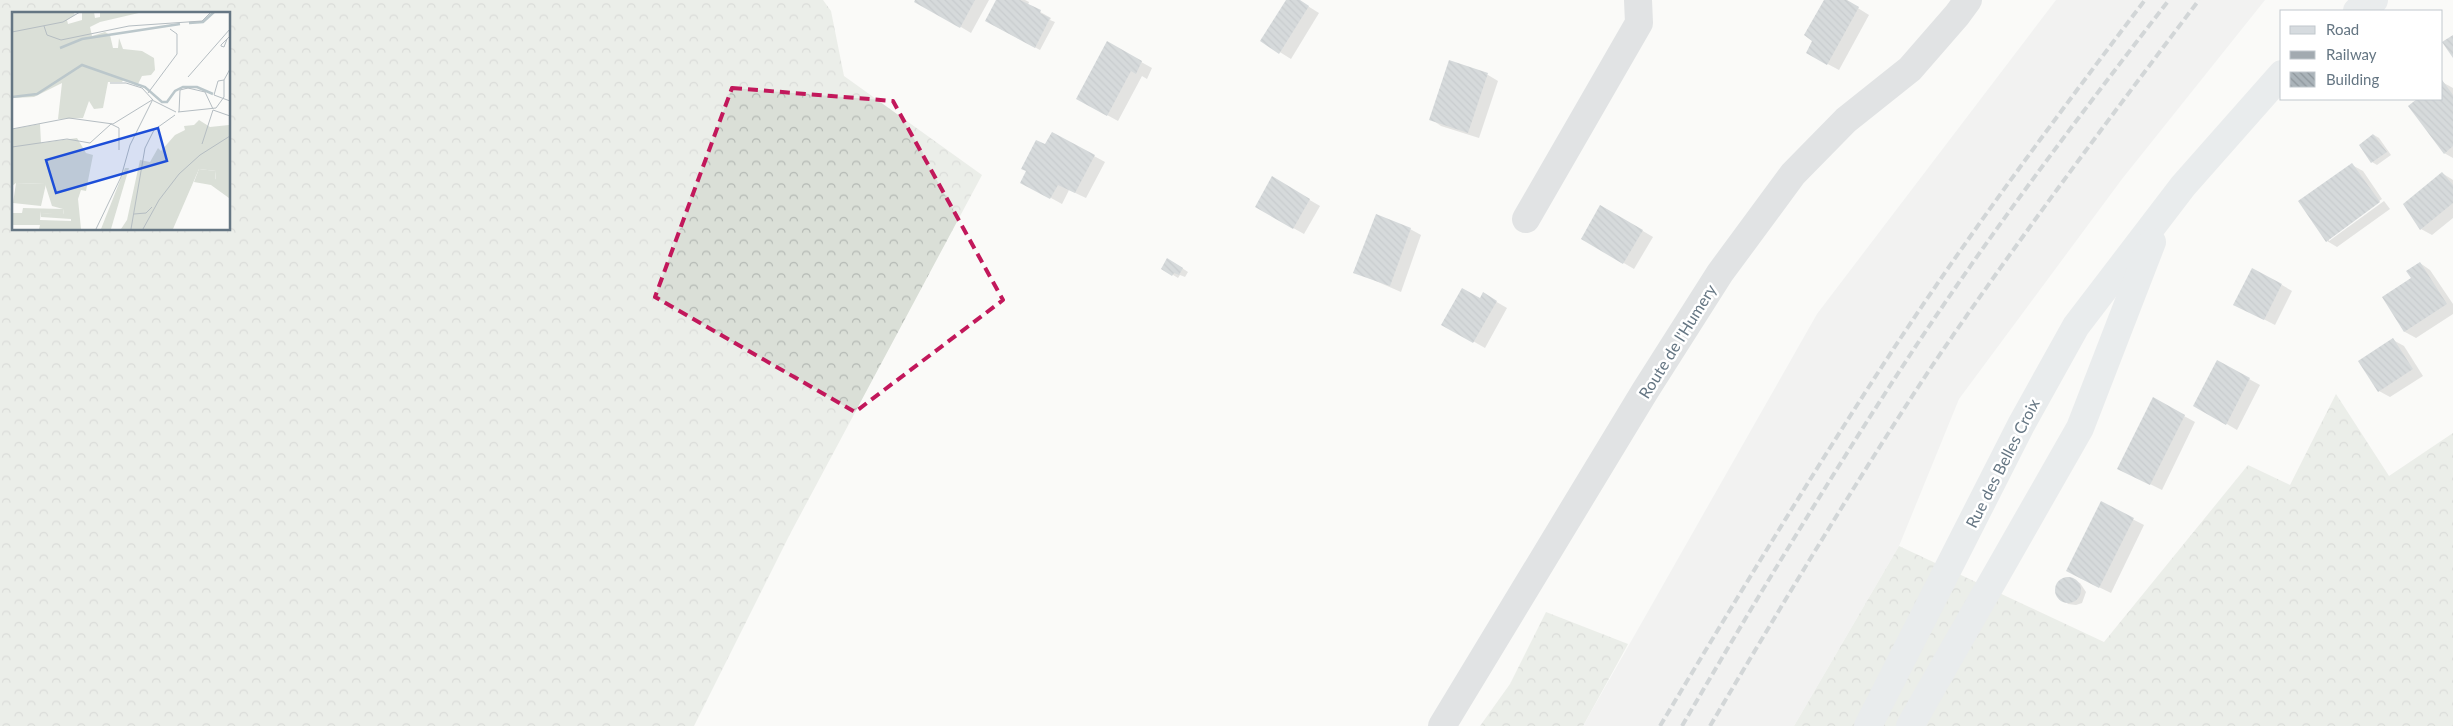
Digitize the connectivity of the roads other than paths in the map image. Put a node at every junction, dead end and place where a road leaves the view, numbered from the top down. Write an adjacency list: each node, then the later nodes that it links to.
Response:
1 (1638, 0): 7 (street)
2 (1968, 0): 10 (street, Route de l'Humery)
3 (2374, 0): 4 (main road)
4 (2359, 10)
5 (2280, 76): 6 (main road, Rue des Belles Croix)
6 (2162, 215): 8 (main road, Rue des Belles Croix); 9 (main road, Rue des Belles Croix)
7 (1526, 219)
8 (2076, 326): 9 (main road); 11 (main road, Rue des Belles Croix)
9 (2114, 341): 12 (main road, Rue des Belles Croix)
10 (1442, 726)
11 (1868, 726)
12 (1910, 726)

